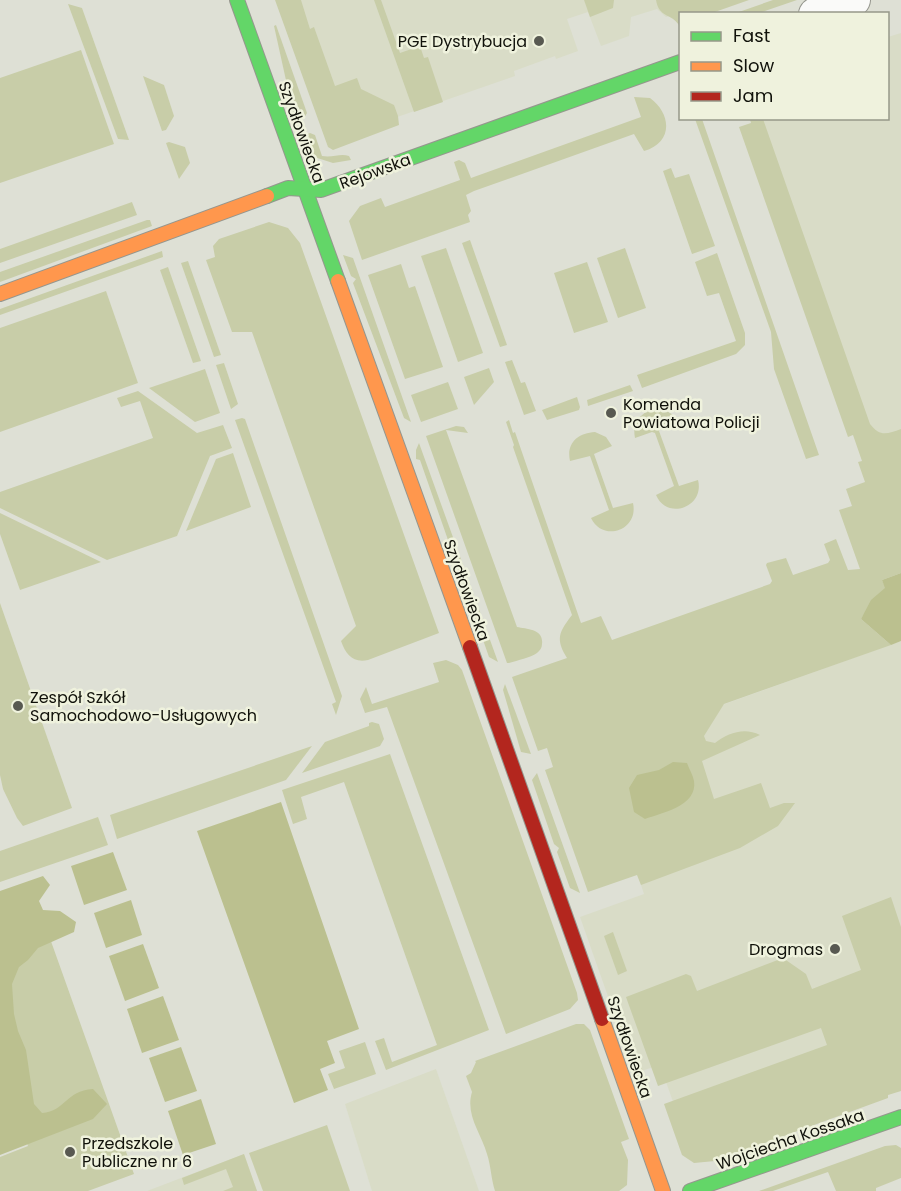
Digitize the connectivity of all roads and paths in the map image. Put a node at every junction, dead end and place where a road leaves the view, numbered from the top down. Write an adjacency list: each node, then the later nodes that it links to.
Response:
1 (237, 0): 5 (street, Szydłowiecka)
2 (854, 0): 3 (street)
3 (821, 12)
4 (679, 63): 5 (street, Rejowska)
5 (304, 189): 6 (street, Rejowska); 8 (street, Szydłowiecka)
6 (0, 294)
7 (901, 1117): 9 (street, Wojciecha Kossaka)
8 (663, 1191)
9 (690, 1191)

